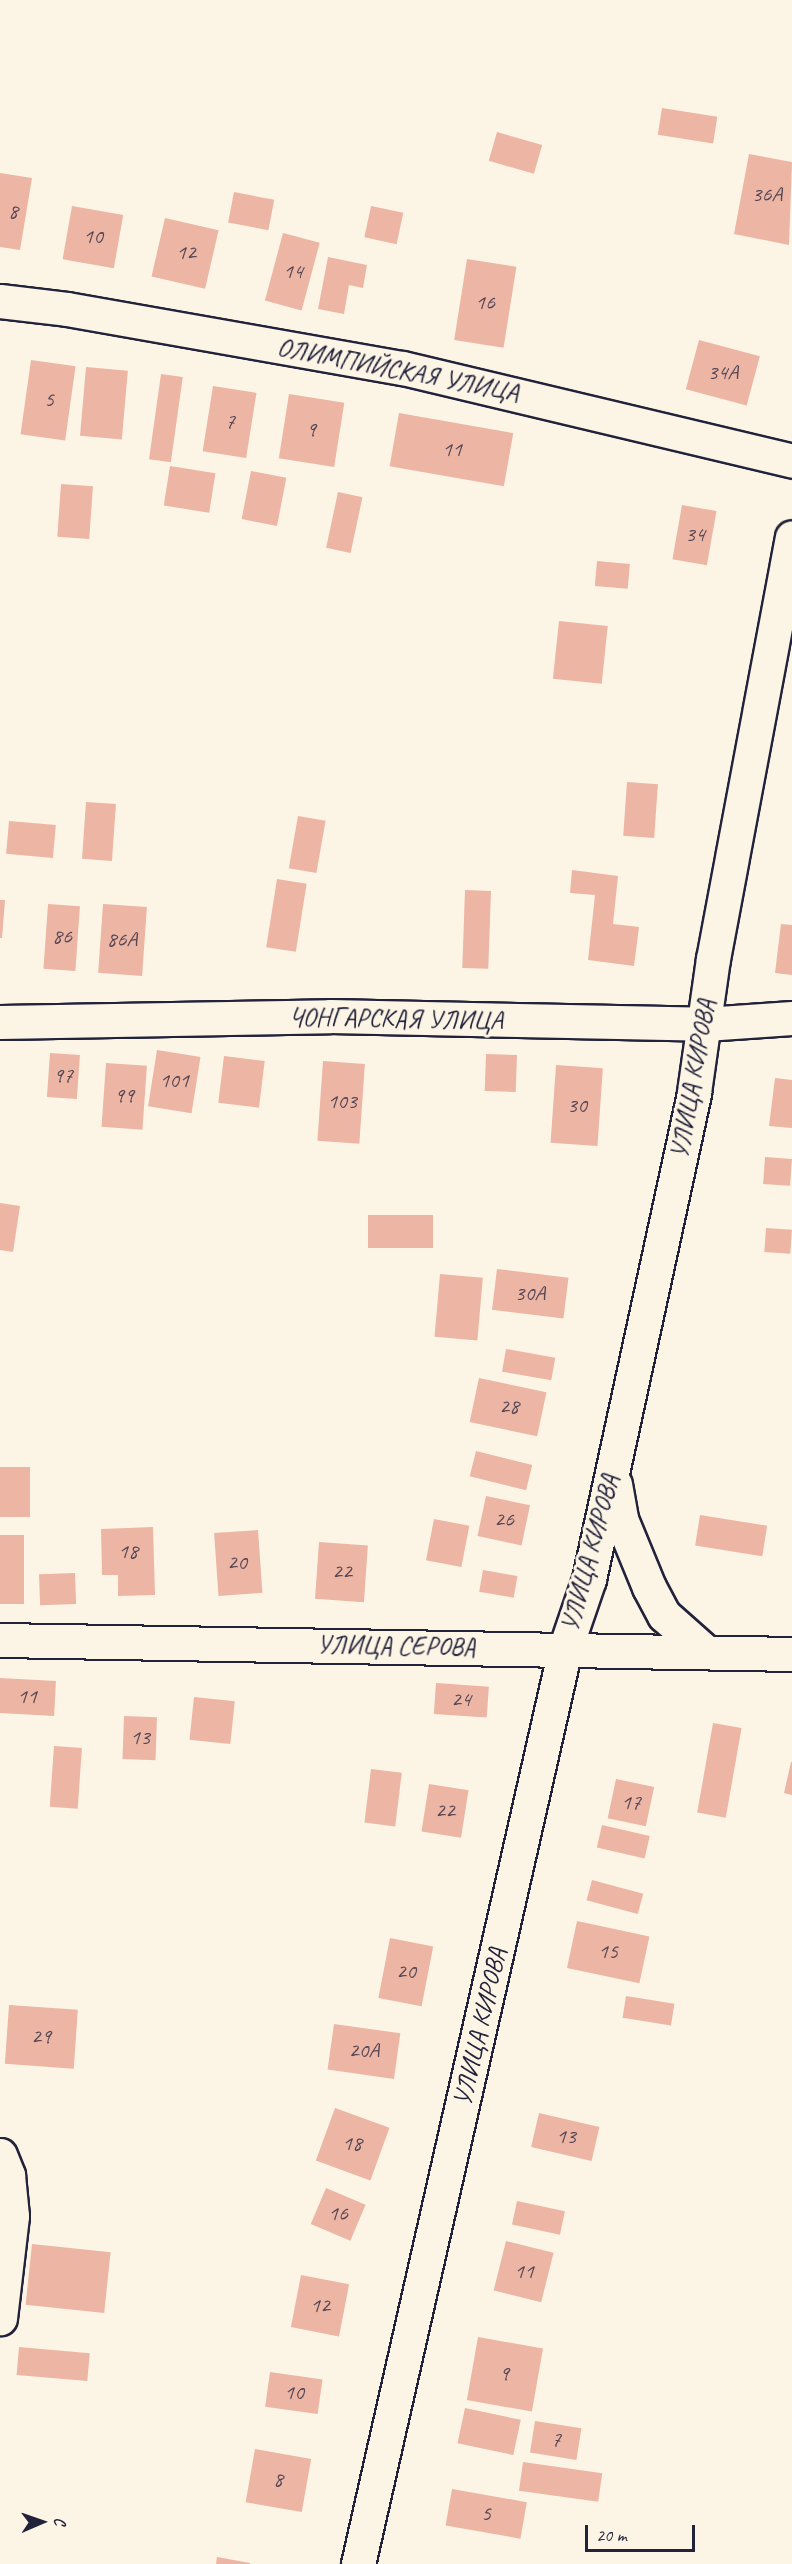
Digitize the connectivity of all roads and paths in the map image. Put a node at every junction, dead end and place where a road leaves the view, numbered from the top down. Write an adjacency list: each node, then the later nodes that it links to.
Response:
1 (0, 301): 2 (street, ОЛИМПИЙСКАЯ УЛИЦА)
2 (792, 461)
3 (792, 537): 6 (street, УЛИЦА КИРОВА)
4 (792, 1018): 6 (street, ЧОНГАРСКАЯ УЛИЦА)
5 (0, 1022): 6 (street, ЧОНГАРСКАЯ УЛИЦА)
6 (705, 1024): 7 (street, УЛИЦА КИРОВА)
7 (612, 1470): 9 (street, УЛИЦА КИРОВА); 10 (street)
8 (0, 1640): 9 (street, УЛИЦА СЕРОВА)
9 (565, 1649): 10 (street, УЛИЦА СЕРОВА); 14 (street, УЛИЦА КИРОВА)
10 (706, 1652): 11 (street, УЛИЦА СЕРОВА)
11 (792, 1654)
12 (0, 2155): 13 (street)
13 (0, 2318)
14 (358, 2564)

